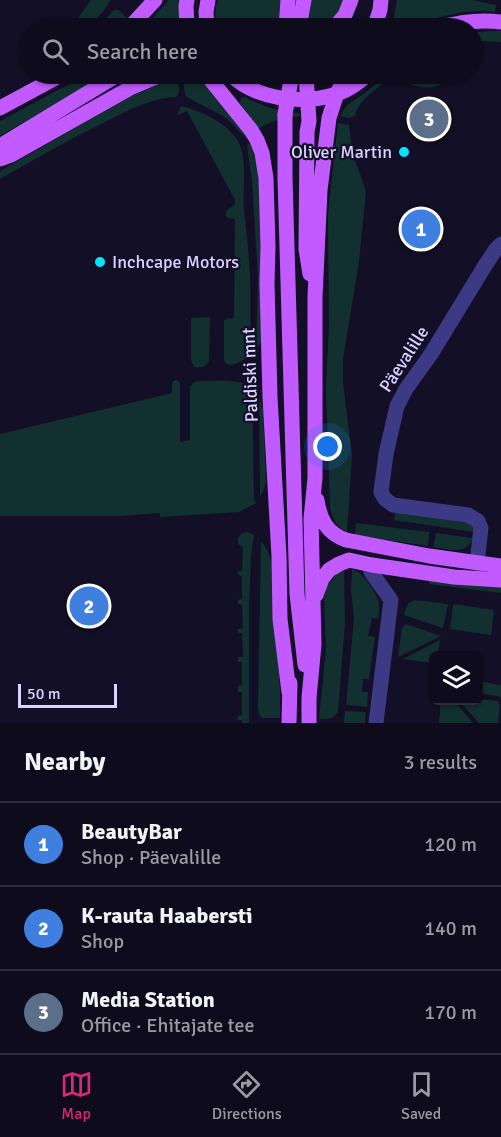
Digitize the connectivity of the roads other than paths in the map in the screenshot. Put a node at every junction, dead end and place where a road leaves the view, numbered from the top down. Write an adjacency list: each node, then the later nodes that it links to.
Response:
1 (155, 0): 8 (main road)
2 (187, 0): 9 (main road)
3 (208, 0): 10 (main road)
4 (288, 0): 11 (main road)
5 (304, 0): 12 (main road)
6 (351, 0): 13 (main road)
7 (381, 0): 14 (main road)
8 (138, 18)
9 (187, 18)
10 (206, 18)
11 (287, 18)
12 (301, 18)
13 (342, 18)
14 (377, 18)
15 (483, 21): 16 (main road)
16 (501, 22)
17 (44, 84): 29 (main road)
18 (102, 84): 31 (main road)
19 (139, 84): 32 (main road)
20 (215, 84): 43 (main road, Paldiski mnt)
21 (243, 84): 28 (main road)
22 (286, 84): 30 (main road, Paldiski mnt, bridge)
23 (290, 84): 30 (main road, Paldiski mnt, bridge)
24 (307, 84): 28 (main road)
25 (342, 84): 27 (main road, Paldiski mnt)
26 (356, 84): 27 (main road)
27 (337, 93): 28 (main road); 34 (main road, Paldiski mnt)
28 (308, 99): 34 (main road)
29 (0, 108)
30 (285, 114): 41 (main road, Paldiski mnt)
31 (0, 146)
32 (0, 159)
33 (501, 244): 37 (street, Päevalille)
34 (315, 297): 35 (main road, Paldiski mnt)
35 (315, 478): 36 (main road); 42 (main road, Paldiski mnt)
36 (375, 545): 37 (main road); 38 (main road)
37 (477, 563): 39 (main road)
38 (372, 565): 40 (main road); 42 (main road); 47 (street)
39 (501, 566)
40 (501, 580)
41 (297, 594): 43 (main road, Paldiski mnt); 44 (main road, Paldiski mnt)
42 (313, 602): 44 (main road, Paldiski mnt)
43 (289, 692): 45 (main road, Paldiski mnt)
44 (309, 698): 46 (main road, Paldiski mnt)
45 (289, 723)
46 (309, 723)
47 (376, 723)

